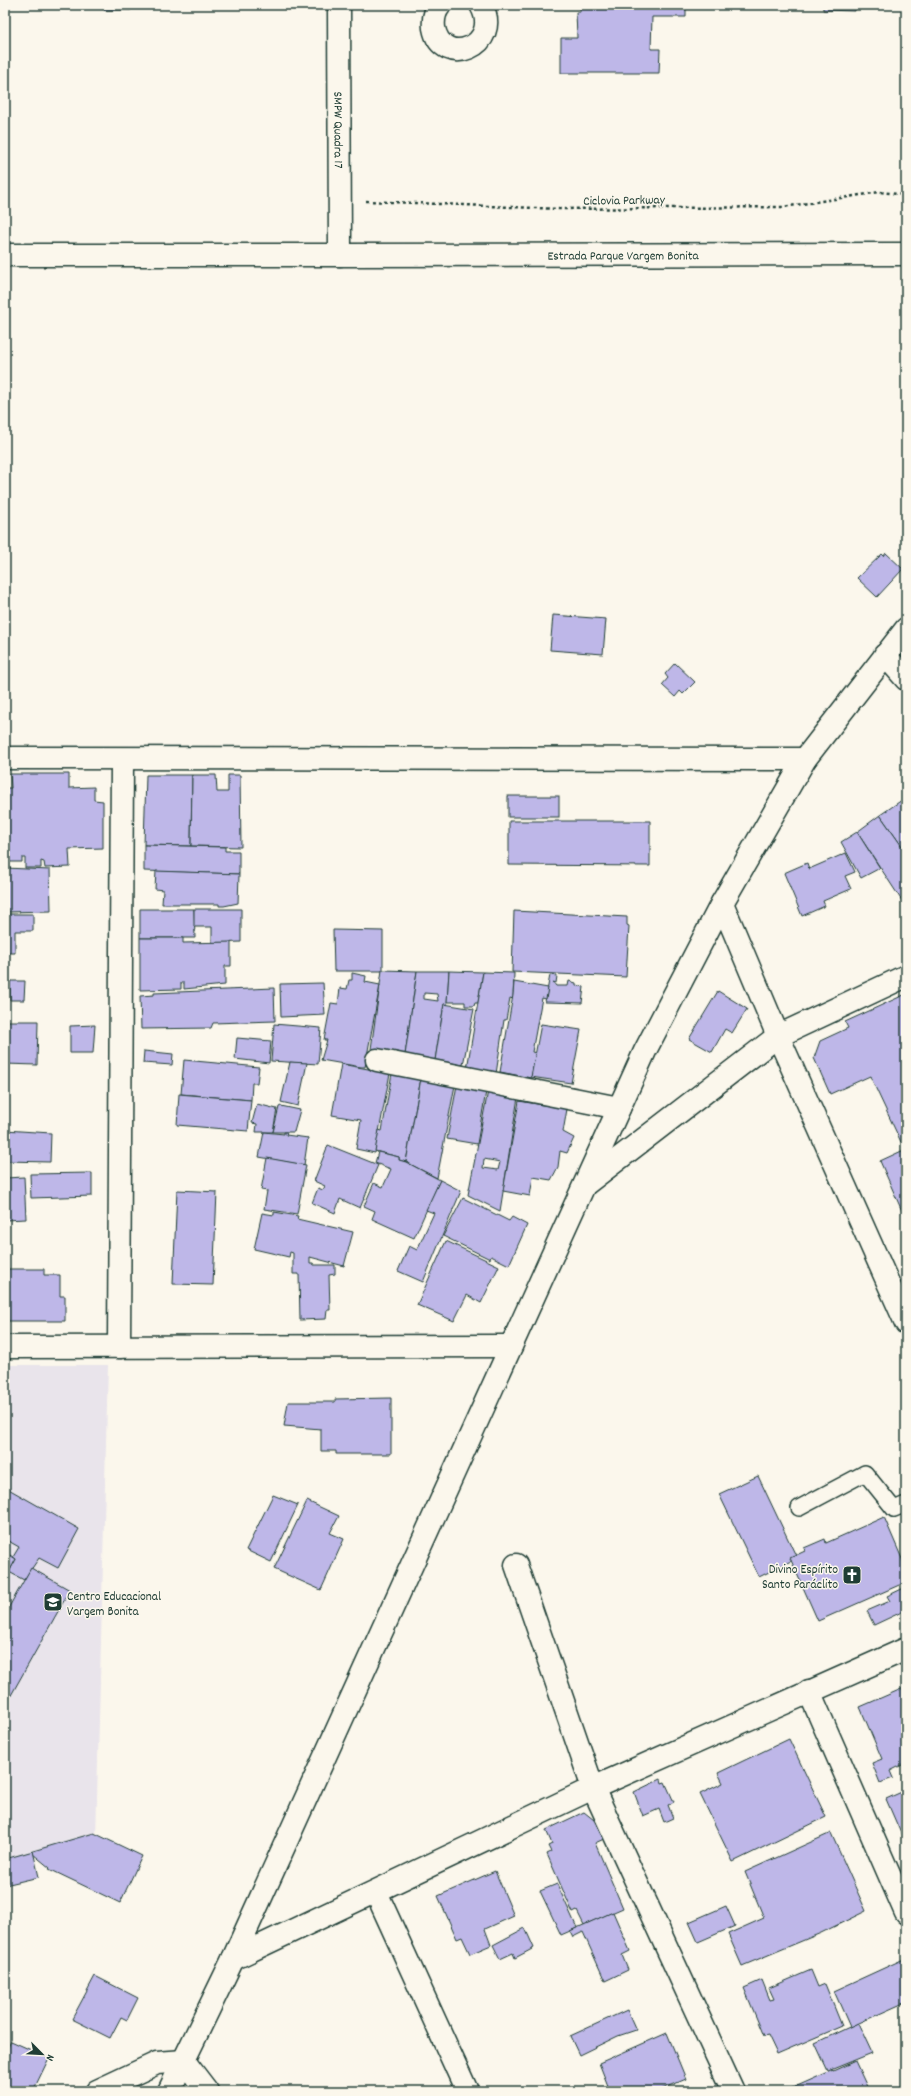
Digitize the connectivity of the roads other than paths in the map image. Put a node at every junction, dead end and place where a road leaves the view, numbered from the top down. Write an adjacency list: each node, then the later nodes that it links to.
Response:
1 (339, 5): 6 (street, SMPW Quadra 17)
2 (440, 5): 3 (street)
3 (481, 5)
4 (906, 254): 6 (street, Estrada Parque Vargem Bonita)
5 (5, 255): 6 (street, Estrada Parque Vargem Bonita)
6 (340, 255)
7 (906, 629): 8 (street)
8 (885, 655): 9 (street); 12 (street)
9 (906, 679)
10 (5, 758): 11 (street)
11 (122, 759): 12 (street); 22 (street)
12 (806, 759): 13 (street)
13 (722, 903): 15 (street); 17 (street)
14 (906, 976): 15 (street)
15 (778, 1036): 18 (street); 19 (street)
16 (377, 1060): 17 (street)
17 (619, 1108): 18 (street)
18 (585, 1185): 20 (street)
19 (906, 1323)
20 (511, 1346): 22 (street); 31 (street)
21 (5, 1347): 22 (street)
22 (119, 1347)
23 (906, 1504): 24 (lane)
24 (799, 1508)
25 (516, 1565): 28 (street)
26 (906, 1648): 27 (street)
27 (809, 1691): 28 (street); 30 (street)
28 (593, 1788): 29 (street); 37 (street)
29 (376, 1892): 31 (street); 36 (street)
30 (906, 1913)
31 (233, 1960): 32 (street)
32 (184, 2061): 33 (street); 34 (street); 35 (street)
33 (97, 2091)
34 (169, 2091)
35 (207, 2091)
36 (467, 2091)
37 (733, 2091)

